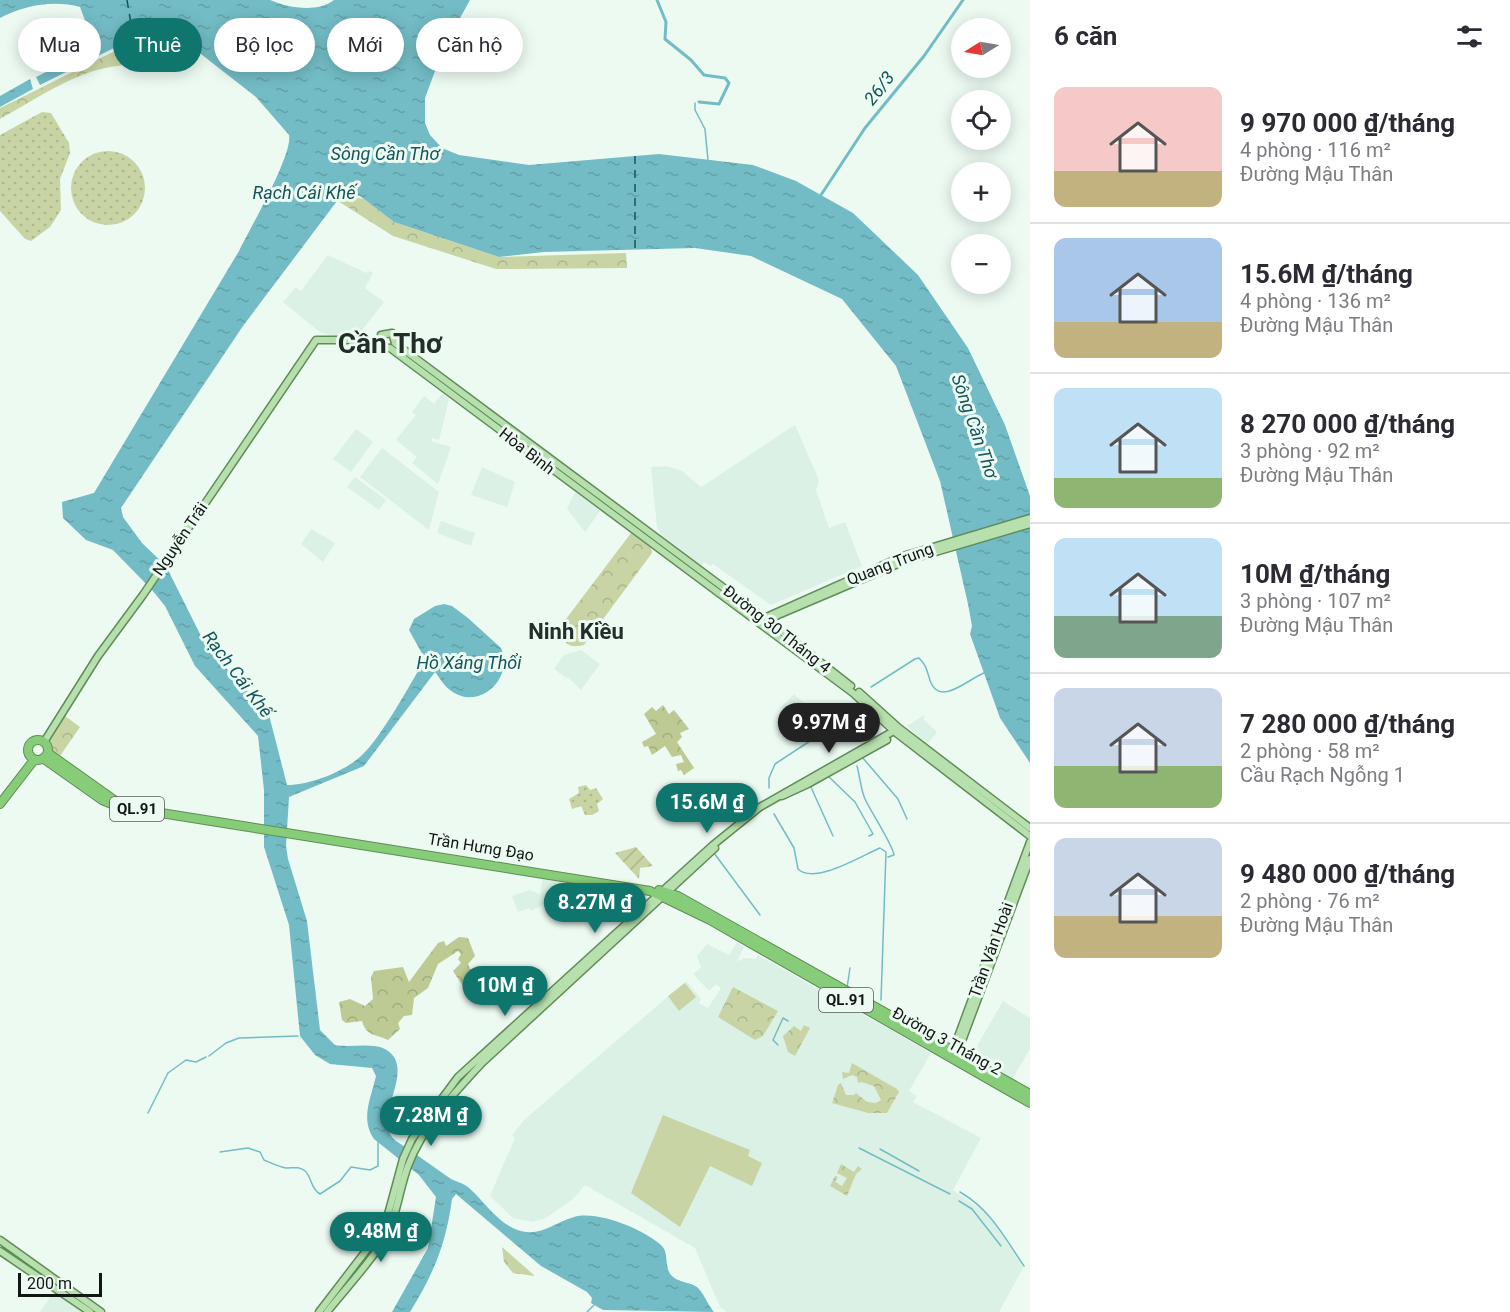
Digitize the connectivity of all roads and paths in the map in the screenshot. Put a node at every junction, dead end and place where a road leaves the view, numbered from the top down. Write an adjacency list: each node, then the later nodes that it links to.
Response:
1 (379, 340): 2 (main road); 2 (main road); 12 (main road, Nguyễn Trãi)
2 (392, 346): 5 (main road, Hòa Bình)
3 (1030, 518): 8 (main road, Quang Trung)
4 (1030, 524): 8 (main road, Quang Trung)
5 (662, 548): 6 (main road, Đường 30 Tháng 4); 7 (main road, Đường 30 Tháng 4)
6 (698, 568): 7 (main road); 9 (main road, Đường 30 Tháng 4)
7 (694, 575): 10 (main road, Đường 30 Tháng 4)
8 (858, 579): 9 (main road, Quang Trung)
9 (766, 619): 10 (main road); 11 (main road, Đường 30 Tháng 4)
10 (761, 626): 11 (main road, Đường 30 Tháng 4)
11 (896, 731): 17 (main road, Đường 30 Tháng 4); 18 (main road, Đường 30 Tháng 4); 21 (main road)
12 (44, 742): 13 (highway); 14 (highway)
13 (46, 756): 14 (highway); 21 (highway, Trần Hưng Đạo / QL.91)
14 (31, 757): 15 (highway); 16 (highway)
15 (0, 798)
16 (0, 804)
17 (1030, 828)
18 (1030, 836)
19 (1030, 842): 22 (main road, Trần Văn Hoài)
20 (1030, 859): 22 (main road, Trần Văn Hoài)
21 (662, 893): 23 (highway, Đường 3 Tháng 2 / QL.91); 26 (main road)
22 (972, 1008): 23 (main road, Trần Văn Hoài)
23 (954, 1055): 24 (highway, Đường 3 Tháng 2 / QL.91); 25 (highway, Đường 3 Tháng 2 / QL.91)
24 (1030, 1094)
25 (1030, 1103)
26 (396, 1195): 31 (main road); 32 (main road)
27 (0, 1240): 30 (main road)
28 (0, 1251): 29 (main road)
29 (90, 1312)
30 (100, 1312)
31 (319, 1312)
32 (327, 1312)

